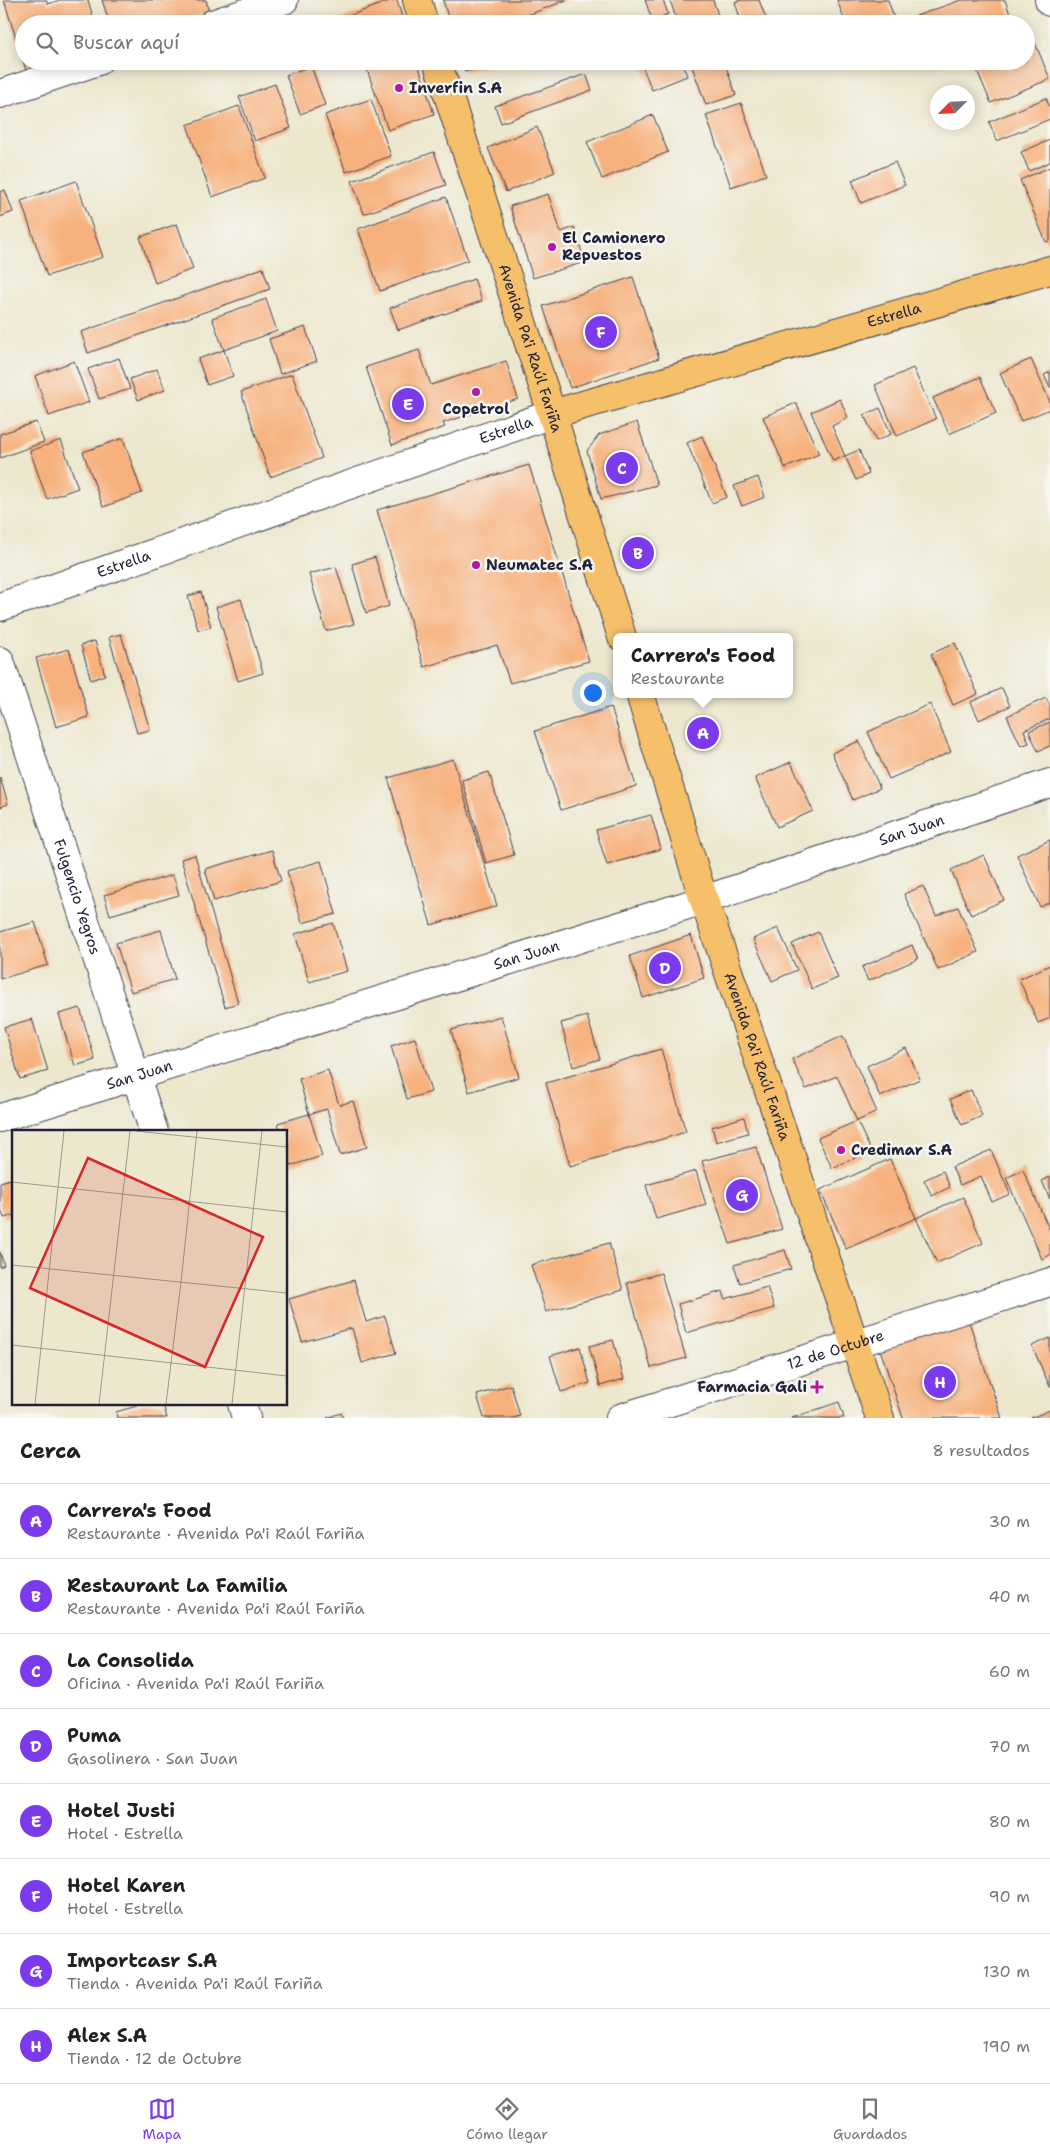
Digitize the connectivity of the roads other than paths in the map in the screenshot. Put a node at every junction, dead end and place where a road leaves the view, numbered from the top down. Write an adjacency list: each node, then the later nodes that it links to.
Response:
1 (284, 0): 3 (street)
2 (417, 0): 4 (main road)
3 (239, 15)
4 (421, 15)
5 (71, 70): 7 (street)
6 (440, 70): 9 (main road, Avenida Pa'i Raúl Fariña)
7 (0, 94)
8 (1050, 270): 9 (main road, Estrella)
9 (552, 414): 10 (street, Estrella); 11 (main road, Avenida Pa'i Raúl Fariña)
10 (0, 607)
11 (621, 633)
12 (0, 661): 16 (street, Fulgencio Yegros)
13 (641, 698): 15 (main road, Avenida Pa'i Raúl Fariña)
14 (1050, 783): 15 (street, San Juan)
15 (704, 900): 16 (street, San Juan); 20 (main road, Avenida Pa'i Raúl Fariña)
16 (136, 1076): 17 (street, San Juan); 18 (street, Fulgencio Yegros)
17 (0, 1118)
18 (153, 1130)
19 (1050, 1282): 20 (street, 12 de Octubre)
20 (855, 1344): 21 (street, 12 de Octubre); 22 (main road, Avenida Pa'i Raúl Fariña)
21 (620, 1418)
22 (880, 1418)

